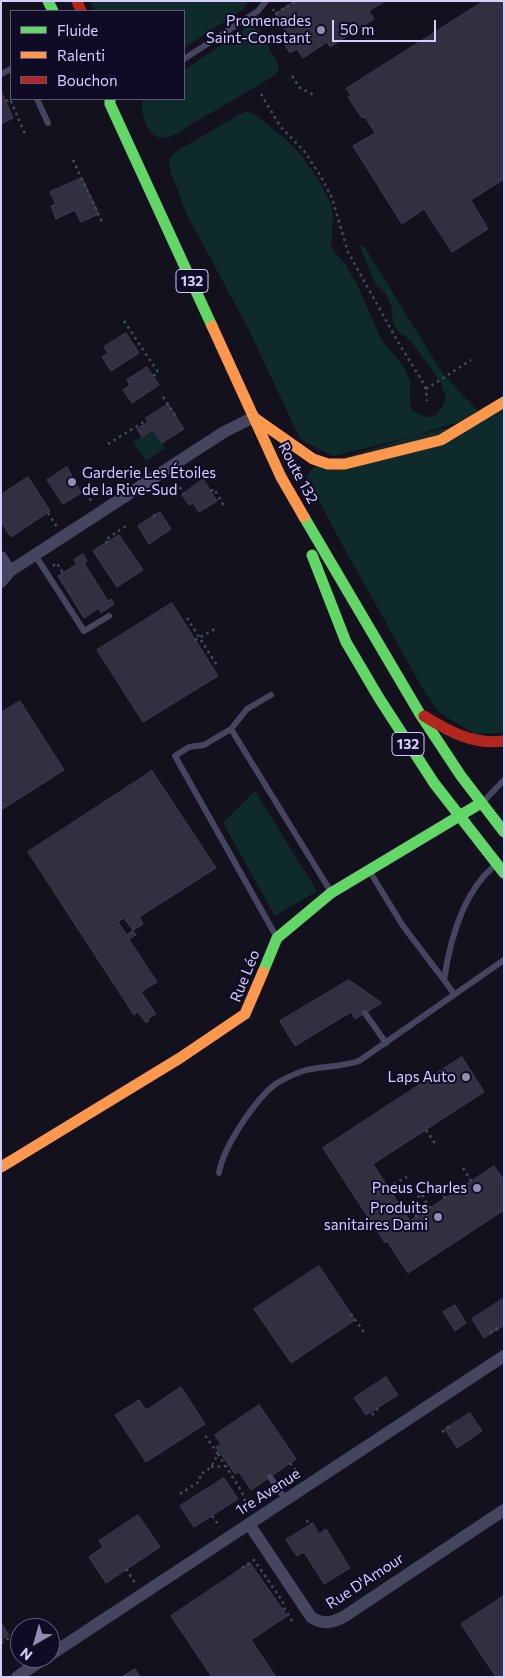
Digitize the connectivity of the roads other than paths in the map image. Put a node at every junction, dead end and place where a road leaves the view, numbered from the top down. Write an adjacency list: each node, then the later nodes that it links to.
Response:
1 (266, 1): 2 (lane)
2 (185, 58)
3 (37, 100): 5 (lane)
4 (111, 100): 7 (main road, Route 132 / 132)
5 (48, 123)
6 (504, 402): 7 (main road)
7 (254, 417): 8 (main road, Route 132 / 132); 9 (street)
8 (281, 477): 15 (main road, Route 132 / 132); 20 (main road, 132)
9 (35, 555): 11 (street); 13 (lane)
10 (1, 557): 11 (street)
11 (10, 572): 12 (street)
12 (1, 582)
13 (109, 616)
14 (271, 695): 16 (lane)
15 (420, 714): 17 (main road); 19 (main road, Route 132 / 132)
16 (231, 729): 24 (lane); 25 (lane)
17 (504, 741)
18 (504, 780): 19 (lane)
19 (481, 803): 20 (main road, Rue Léo); 21 (main road, Route 132 / 132)
20 (459, 816): 22 (main road, 132); 23 (main road, Rue Léo)
21 (504, 832)
22 (500, 869): 27 (lane)
23 (369, 871): 24 (main road, Rue Léo); 27 (lane)
24 (331, 893): 25 (main road, Rue Léo)
25 (277, 938): 31 (main road, Rue Léo)
26 (504, 960): 28 (lane)
27 (444, 980): 28 (lane)
28 (454, 994): 30 (lane)
29 (365, 1013): 30 (lane)
30 (386, 1042): 32 (lane)
31 (1, 1167)
32 (219, 1173)
33 (504, 1356): 35 (street, 1re Avenue)
34 (270, 1477): 35 (lane)
35 (286, 1500): 37 (street, 1re Avenue)
36 (504, 1510): 37 (street, Rue D'Amour)
37 (249, 1524): 38 (street, 1re Avenue)
38 (60, 1648)
39 (30, 1668): 40 (street)
40 (17, 1677)

